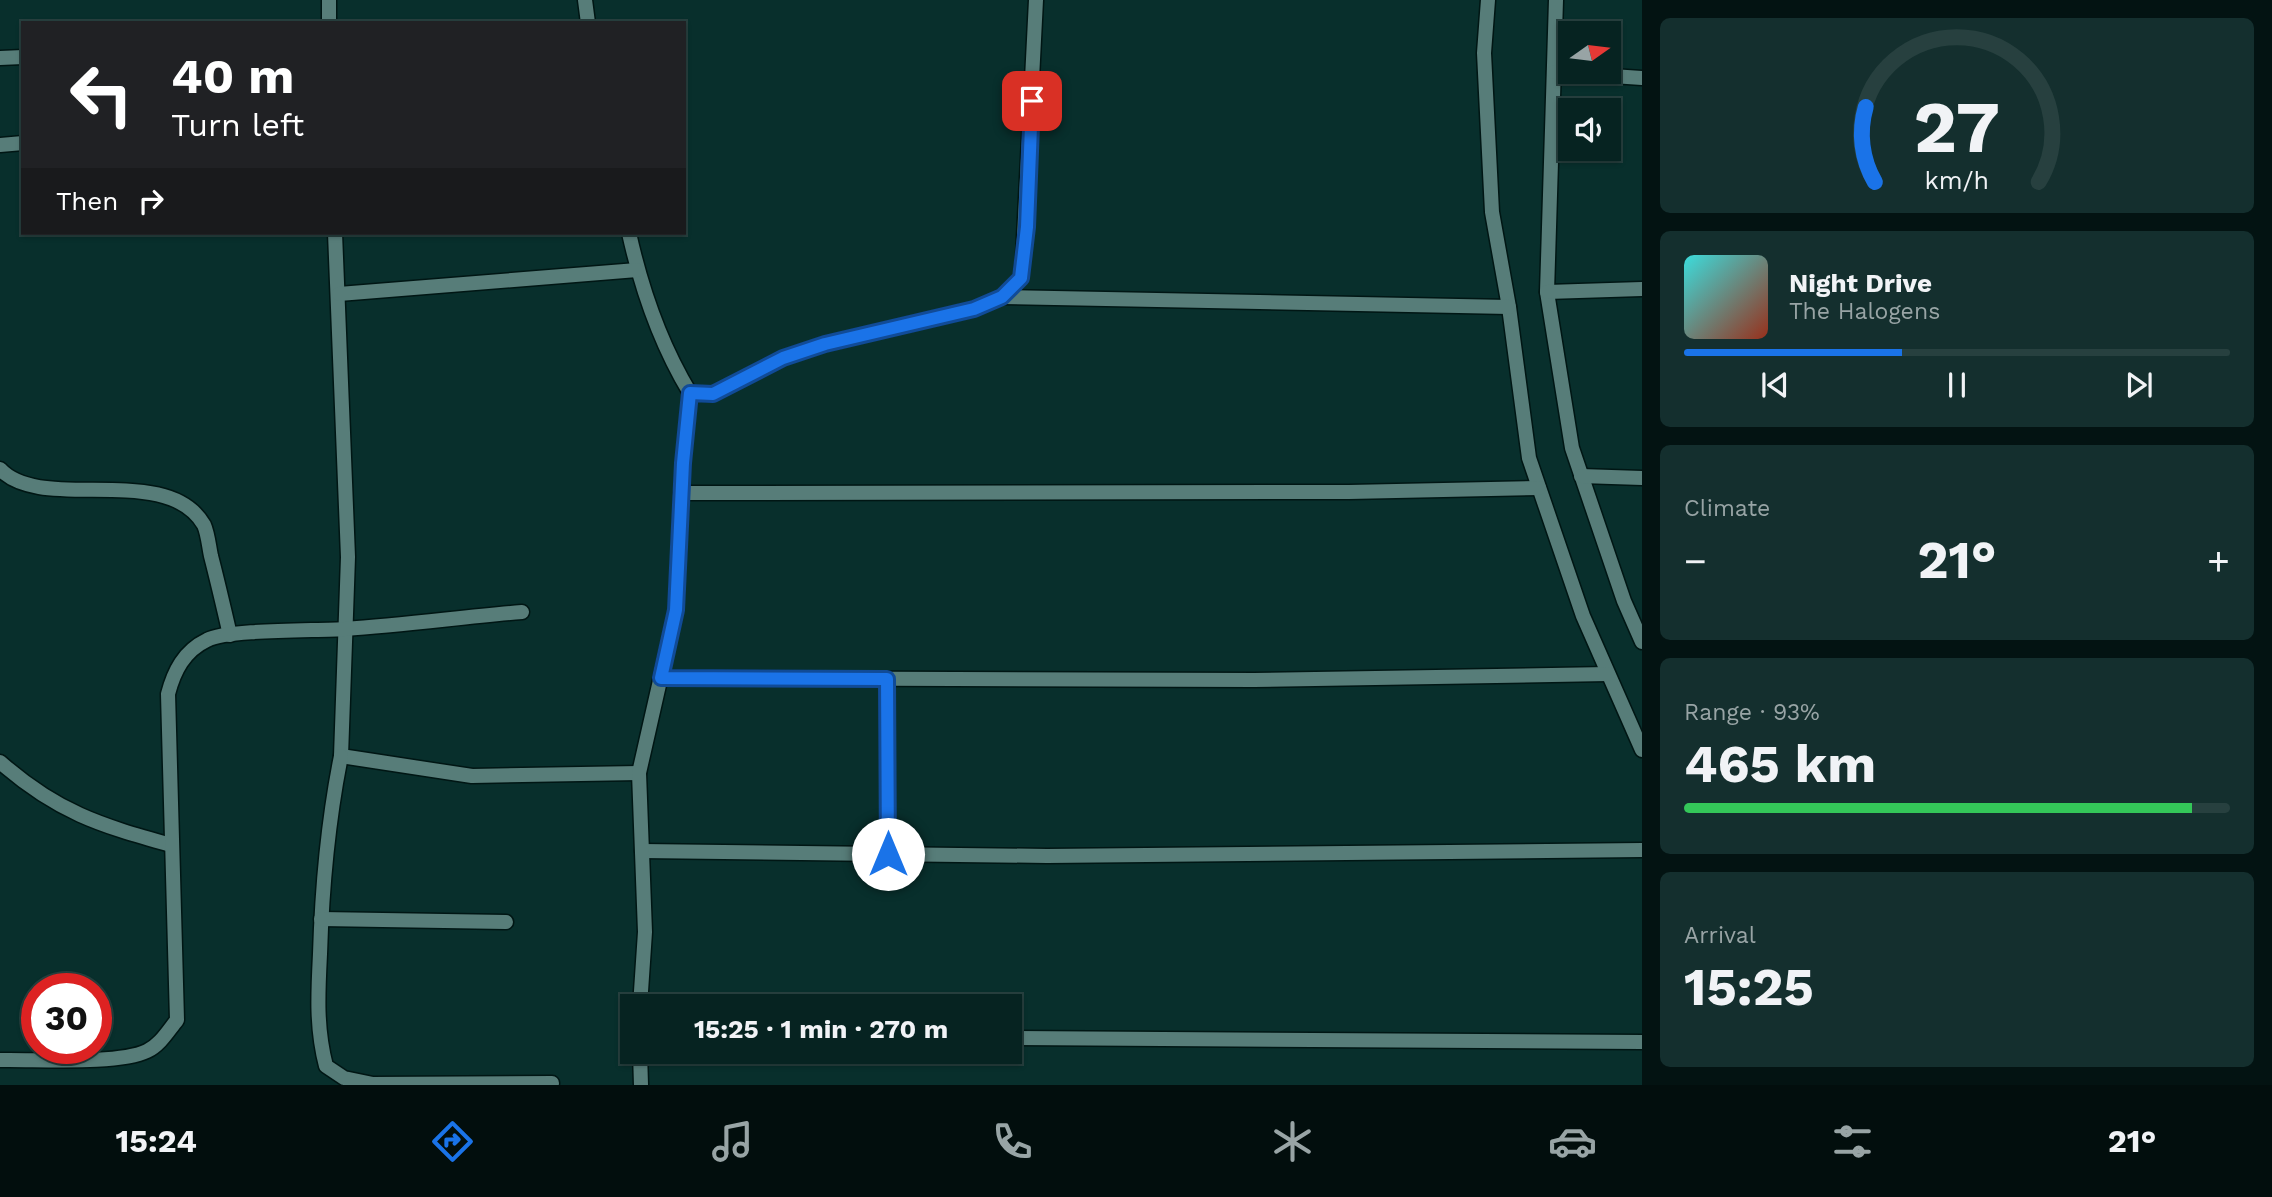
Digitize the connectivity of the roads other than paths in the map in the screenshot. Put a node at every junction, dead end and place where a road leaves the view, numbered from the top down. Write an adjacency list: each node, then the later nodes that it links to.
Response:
1 (329, 0): 6 (street)
2 (585, 0): 7 (street)
3 (1036, 0): 20 (street)
4 (1488, 0): 21 (street)
5 (1556, 0): 10 (street)
6 (329, 21)
7 (588, 21)
8 (21, 57): 9 (street)
9 (0, 58)
10 (1554, 72): 11 (street); 18 (street)
11 (1642, 78)
12 (21, 143): 13 (street)
13 (0, 145)
14 (335, 235): 19 (street)
15 (629, 235): 16 (street)
16 (637, 270): 19 (street); 22 (street)
17 (1642, 289): 18 (street)
18 (1547, 292): 24 (street)
19 (339, 294): 29 (street)
20 (1002, 297): 21 (street); 22 (street)
21 (1509, 307): 26 (street)
22 (690, 393): 27 (street)
23 (0, 469): 30 (street)
24 (1581, 476): 25 (street); 31 (street)
25 (1642, 478)
26 (1539, 488): 27 (street); 32 (street)
27 (681, 493): 33 (street)
28 (522, 612): 29 (street)
29 (346, 629): 30 (street); 36 (street)
30 (230, 635): 39 (street)
31 (1642, 642)
32 (1608, 674): 34 (street); 35 (street)
33 (661, 678): 34 (street); 38 (street)
34 (887, 679): 42 (street)
35 (1642, 750)
36 (341, 756): 38 (street); 43 (street)
37 (0, 762): 39 (street)
38 (639, 773): 41 (street)
39 (171, 845): 48 (street)
40 (1642, 850): 42 (street)
41 (642, 851): 42 (street); 45 (street)
42 (888, 854)
43 (321, 919): 44 (street); 50 (street)
44 (506, 922)
45 (641, 994)
46 (1022, 1038): 47 (street)
47 (1642, 1042)
48 (0, 1060)
49 (640, 1064): 51 (street)
50 (552, 1083)
51 (641, 1085)

